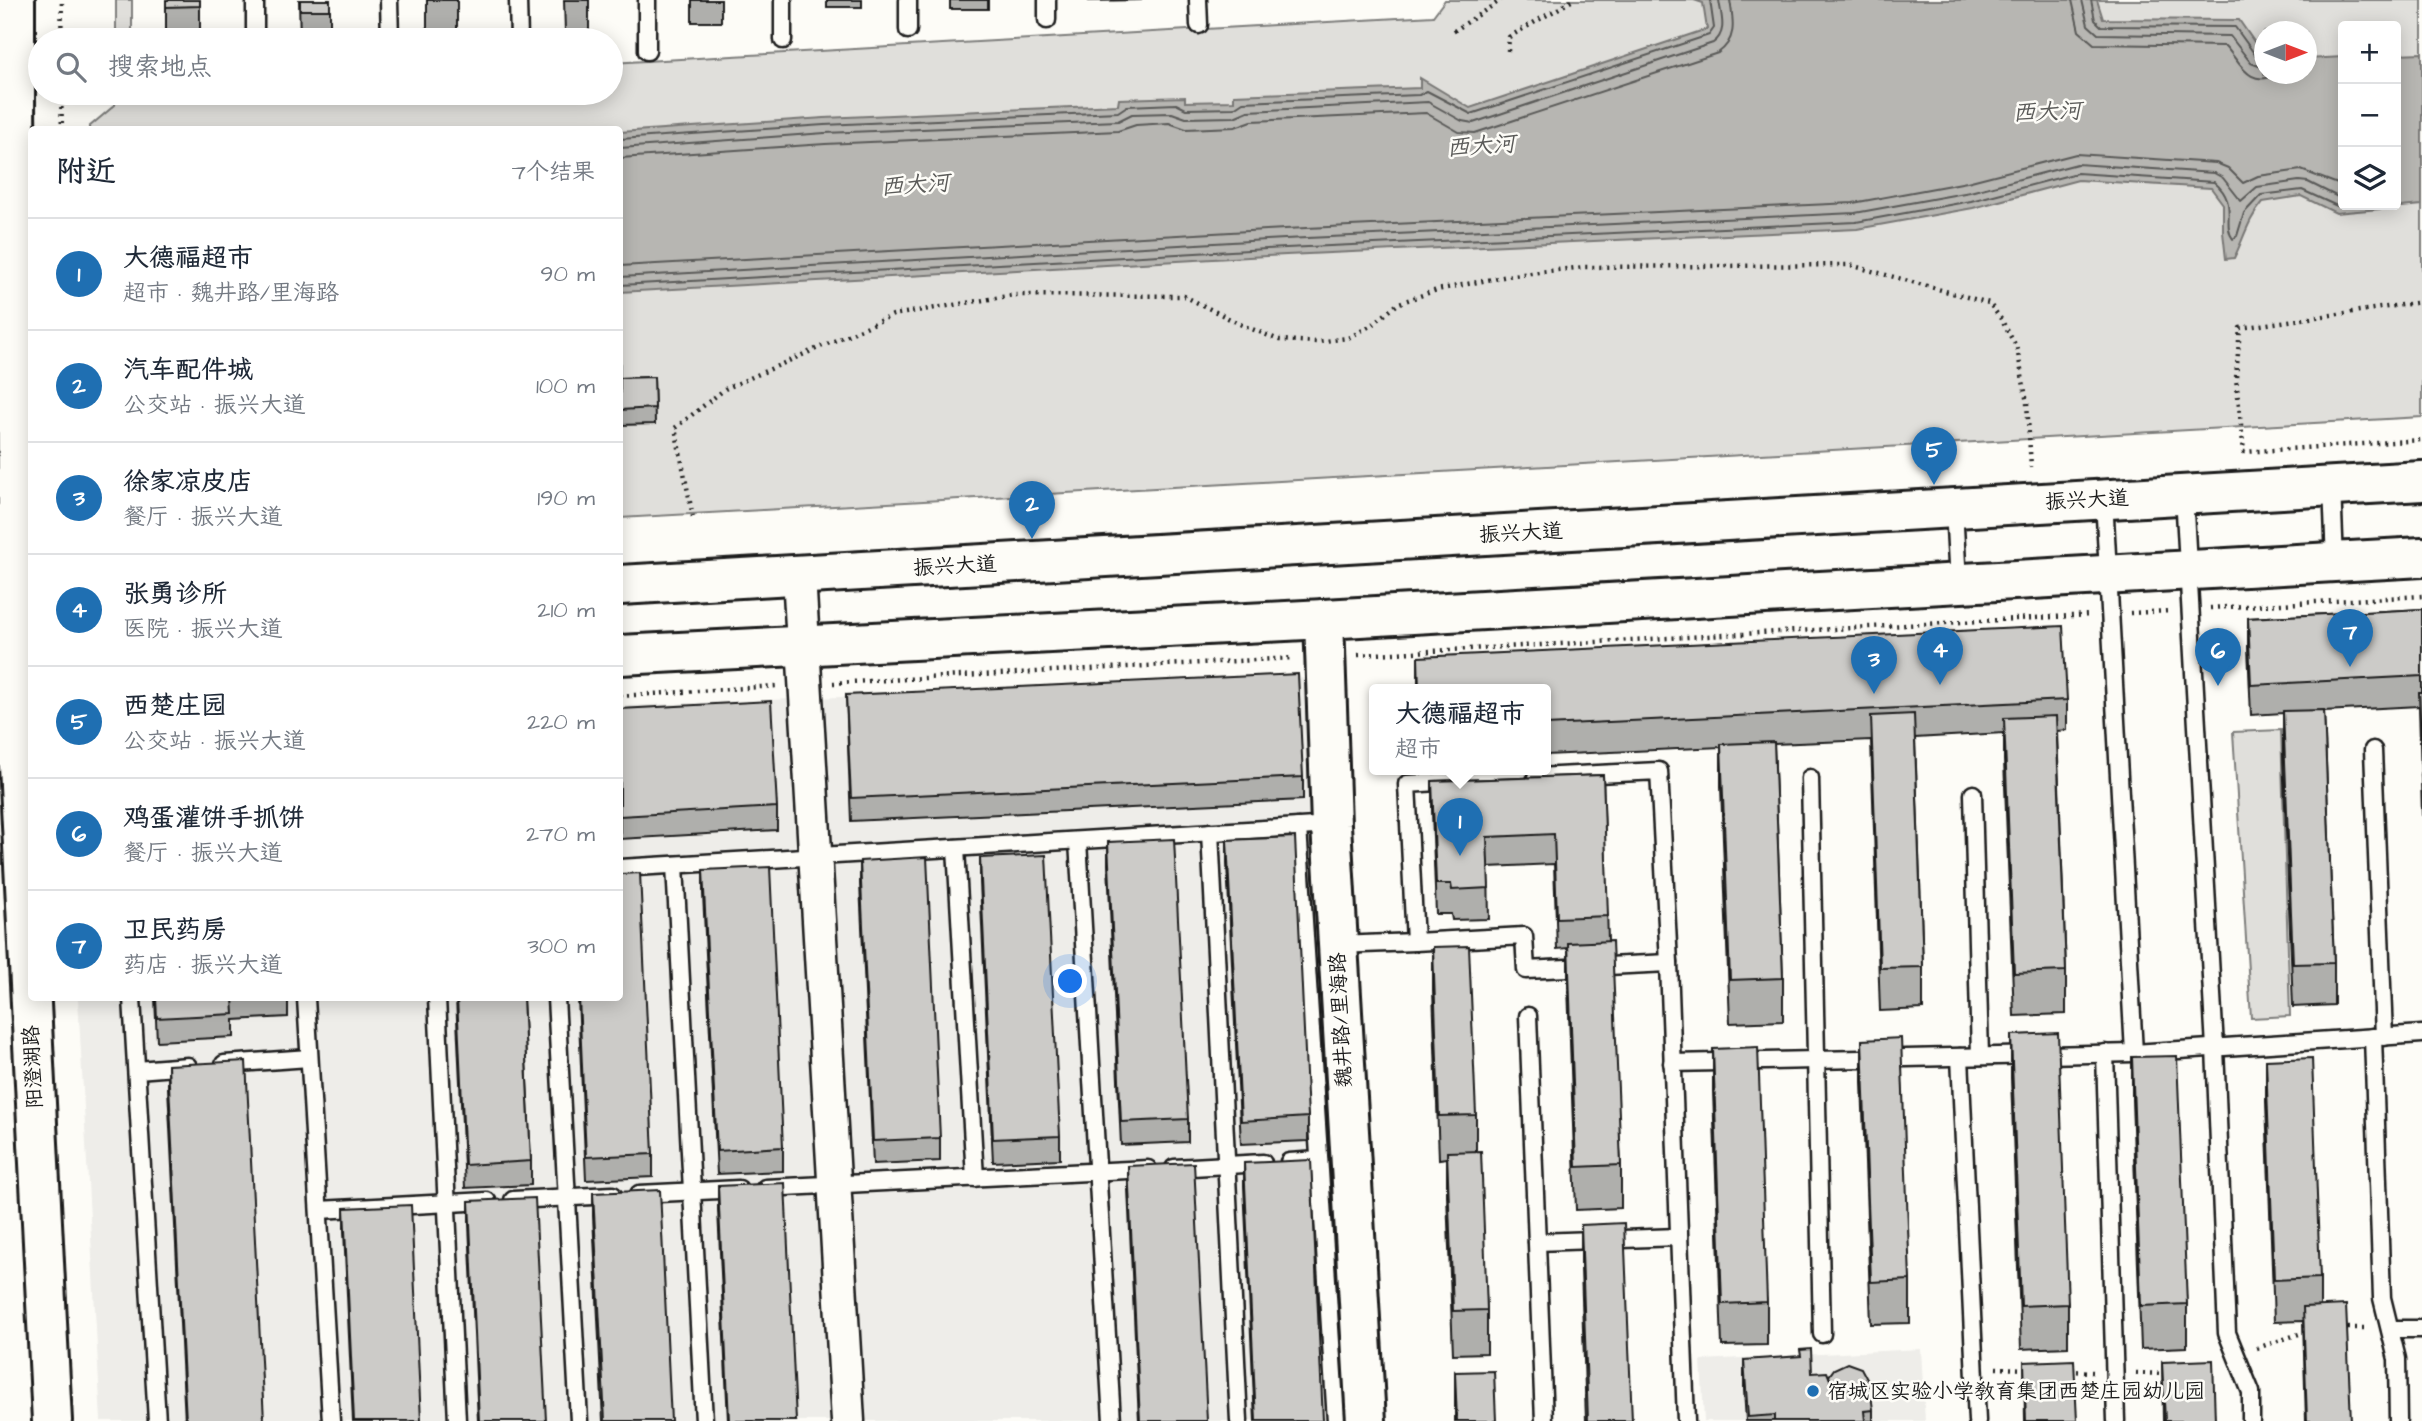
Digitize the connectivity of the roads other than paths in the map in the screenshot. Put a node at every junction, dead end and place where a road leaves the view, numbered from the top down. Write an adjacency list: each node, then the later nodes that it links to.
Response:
1 (15, 0): 30 (main road, 阳澄湖路, bridge)
2 (255, 0): 12 (lane)
3 (389, 0): 13 (lane)
4 (518, 0): 14 (lane)
5 (647, 0): 17 (lane)
6 (783, 0): 16 (lane)
7 (908, 0): 15 (lane)
8 (1047, 0): 10 (lane)
9 (1198, 0): 11 (lane)
10 (1047, 20)
11 (1199, 25)
12 (255, 28)
13 (390, 28)
14 (519, 28)
15 (908, 30)
16 (783, 40)
17 (647, 51)
18 (2422, 481): 19 (main road, 振兴大道)
19 (2332, 486): 20 (main road, 振兴大道); 24 (lane)
20 (2184, 494): 21 (main road, 振兴大道); 25 (lane)
21 (2104, 499): 22 (main road, 振兴大道); 27 (lane)
22 (1954, 508): 26 (main road, 振兴大道); 28 (lane)
23 (2422, 557): 24 (main road)
24 (2334, 562): 25 (main road)
25 (2188, 571): 27 (main road); 57 (lane)
26 (799, 575): 29 (main road, 振兴大道); 32 (street)
27 (2108, 575): 28 (main road); 58 (lane)
28 (1958, 583): 31 (main road)
29 (623, 585)
30 (15, 618): 34 (main road, 阳澄湖路)
31 (1324, 619): 32 (main road); 40 (main road, 魏井路/里海路)
32 (803, 645): 33 (main road); 44 (street)
33 (623, 655)
34 (15, 686): 80 (main road, 阳澄湖路)
35 (2372, 750): 56 (lane)
36 (1519, 778): 49 (lane)
37 (1810, 778): 63 (lane)
38 (1463, 781): 47 (lane)
39 (1973, 794): 60 (lane)
40 (1314, 826): 41 (lane); 48 (main road, 魏井路/里海路); 66 (lane)
41 (1210, 832): 42 (lane); 67 (lane)
42 (1077, 841): 43 (lane); 68 (lane)
43 (956, 848): 44 (lane); 69 (lane)
44 (816, 857): 45 (lane); 70 (street)
45 (675, 865): 46 (lane); 71 (lane)
46 (623, 868)
47 (1415, 942): 48 (lane); 49 (lane)
48 (1337, 945): 90 (main road, 魏井路/里海路)
49 (1669, 962): 64 (lane)
50 (132, 1001): 65 (lane)
51 (306, 1001): 62 (lane)
52 (437, 1001): 73 (lane)
53 (556, 1001): 72 (lane)
54 (1528, 1016): 76 (lane)
55 (2422, 1034): 56 (lane)
56 (2378, 1037): 57 (lane); 77 (lane)
57 (2215, 1048): 58 (lane); 95 (lane)
58 (2134, 1053): 59 (lane)
59 (2105, 1054): 60 (lane); 94 (lane)
60 (1980, 1056): 61 (lane)
61 (1960, 1057): 63 (lane); 93 (lane)
62 (309, 1058): 65 (lane); 74 (lane)
63 (1816, 1060): 64 (lane); 79 (lane)
64 (1672, 1063): 75 (lane)
65 (137, 1070): 81 (lane)
66 (1319, 1160): 67 (lane); 89 (lane)
67 (1226, 1165): 68 (lane); 88 (lane)
68 (1097, 1171): 69 (lane); 87 (lane)
69 (975, 1178): 70 (lane)
70 (834, 1185): 71 (lane); 86 (street)
71 (692, 1192): 72 (lane); 85 (lane)
72 (567, 1198): 73 (lane); 84 (lane)
73 (446, 1203): 74 (lane); 83 (lane)
74 (319, 1210): 82 (lane)
75 (1679, 1237): 76 (lane); 92 (lane)
76 (1537, 1242): 91 (lane)
77 (2390, 1329): 78 (lane); 96 (lane)
78 (2422, 1329)
79 (1822, 1334)
80 (52, 1421)
81 (157, 1421)
82 (331, 1421)
83 (457, 1421)
84 (579, 1421)
85 (704, 1421)
86 (848, 1421)
87 (1112, 1421)
88 (1239, 1421)
89 (1336, 1421)
90 (1366, 1421)
91 (1545, 1421)
92 (1686, 1421)
93 (1977, 1421)
94 (2116, 1421)
95 (2251, 1421)
96 (2398, 1421)

